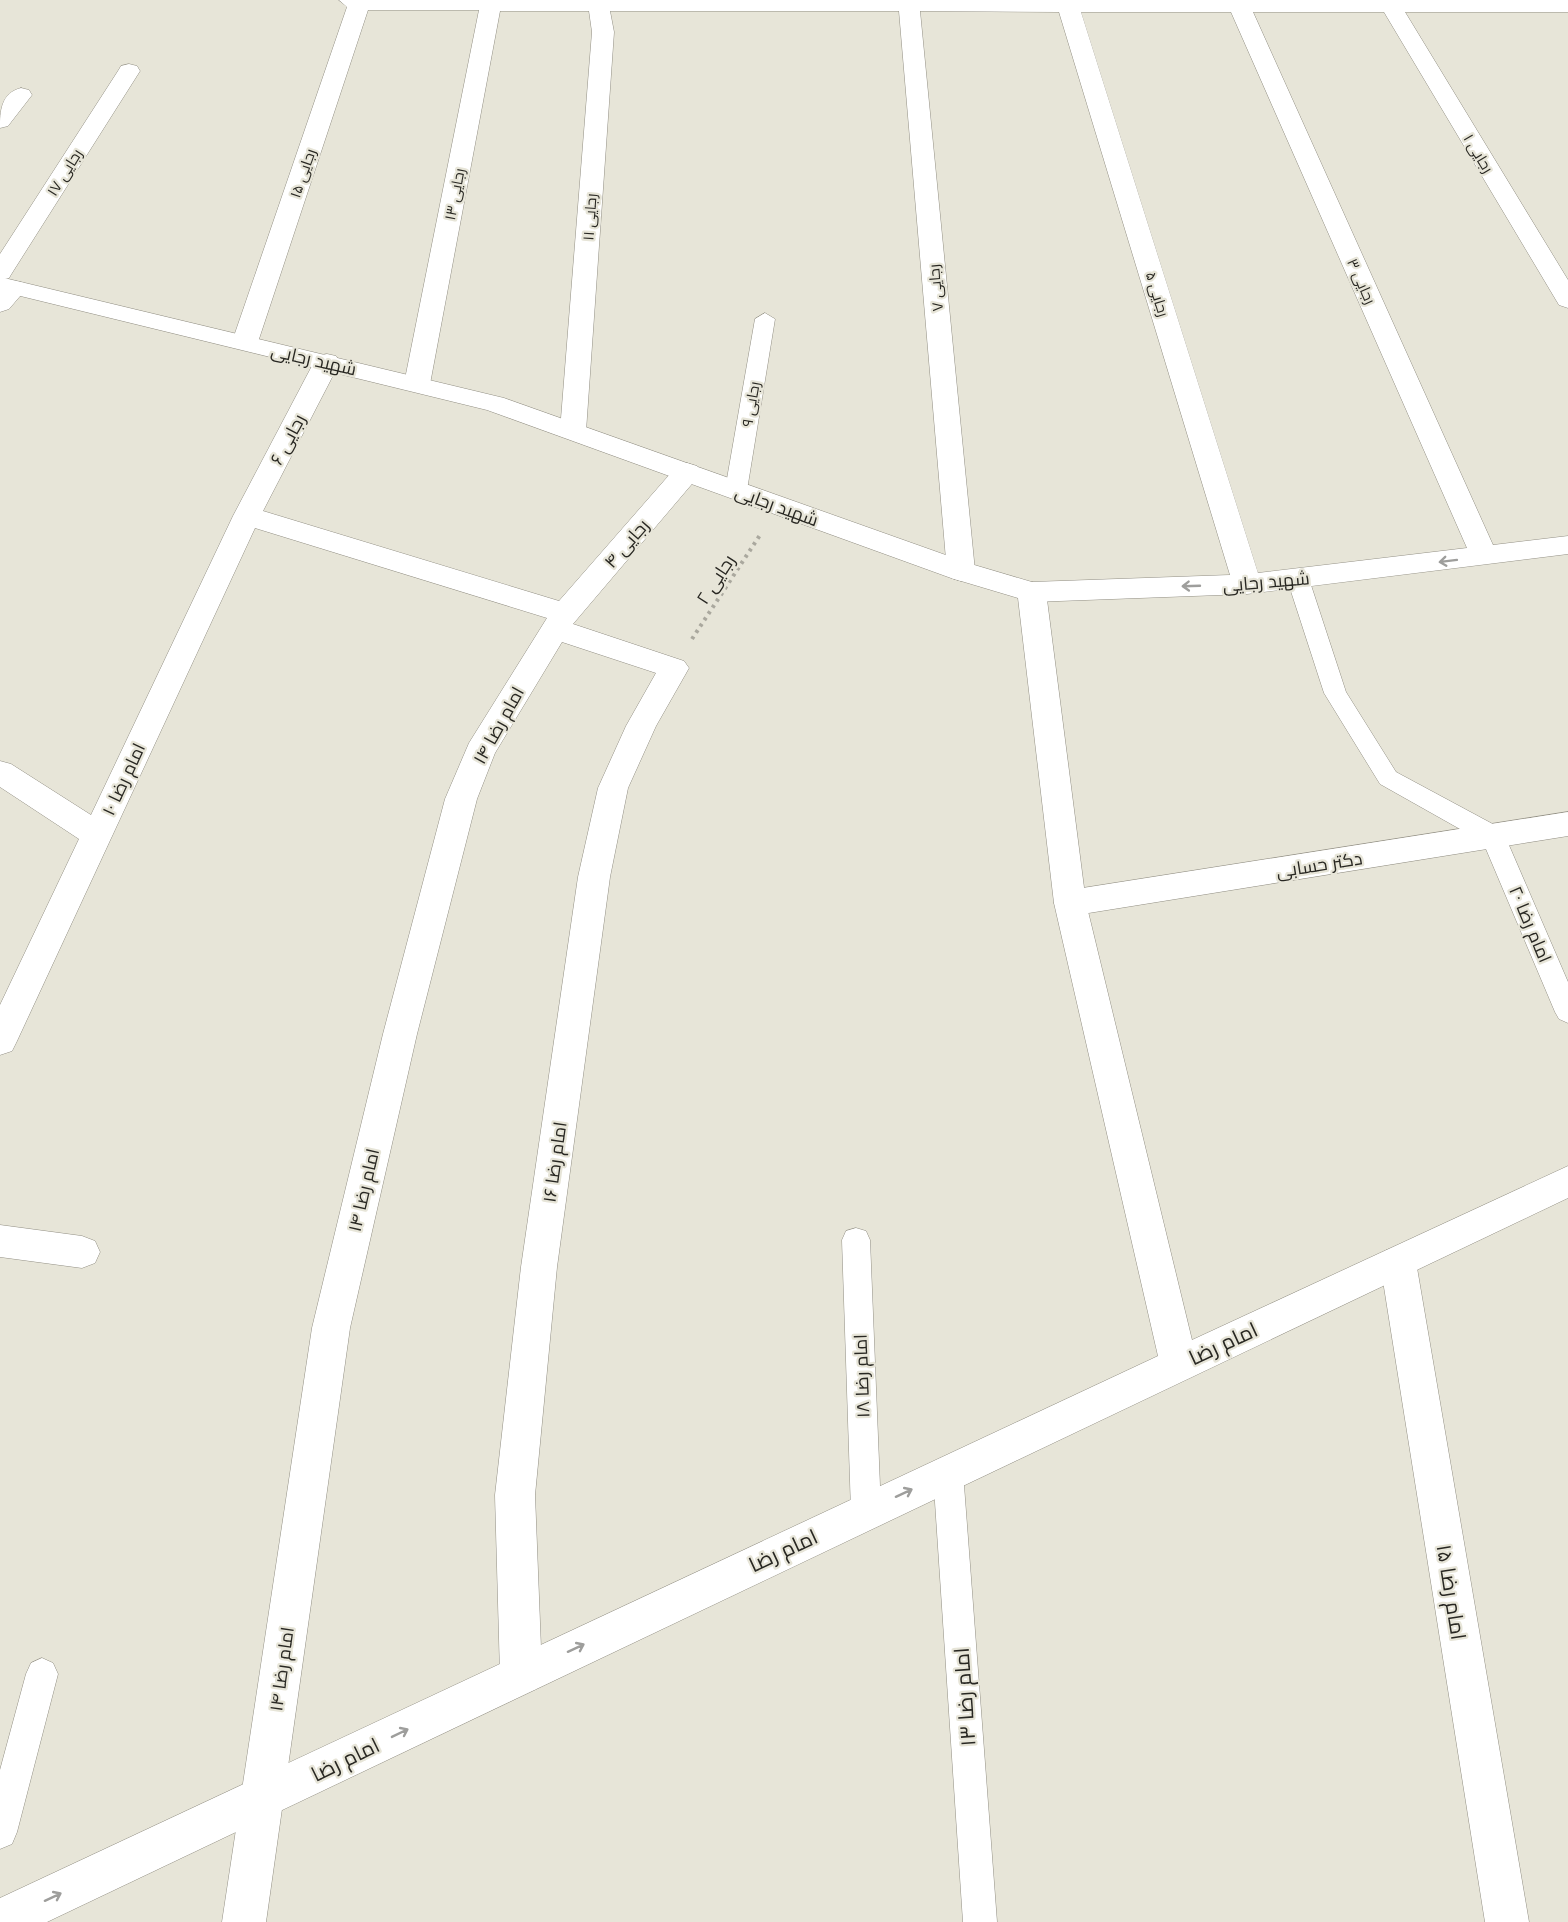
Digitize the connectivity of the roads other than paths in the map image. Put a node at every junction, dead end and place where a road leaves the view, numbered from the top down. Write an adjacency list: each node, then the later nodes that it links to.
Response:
1 (354, 2): 2 (street); 19 (street, رجایی ۱۵)
2 (432, 2): 8 (street)
3 (598, 2): 4 (street); 8 (street); 22 (street, رجایی ۱۱)
4 (752, 2): 9 (street)
5 (1018, 2): 9 (street); 10 (street)
6 (1181, 2): 10 (street); 11 (street)
7 (1389, 3): 11 (street); 12 (street); 17 (street, رجایی ۱)
8 (490, 4): 21 (street, رجایی ۱۳)
9 (909, 4): 28 (street, رجایی ۷)
10 (1068, 5): 30 (street, رجایی ۵)
11 (1239, 5): 27 (street, رجایی ۳)
12 (1568, 6)
13 (129, 71): 16 (street, رجایی ۱۷)
14 (21, 95): 15 (street)
15 (0, 121)
16 (4, 287): 19 (street, شهید رجایی)
17 (1568, 300)
18 (765, 319): 24 (lane, رجایی ۹)
19 (245, 342): 20 (street, شهید رجایی)
20 (327, 362): 21 (street, شهید رجایی); 25 (street, رجایی ۶)
21 (417, 384): 22 (street, شهید رجایی)
22 (573, 431): 23 (street, شهید رجایی)
23 (687, 472): 24 (street, شهید رجایی); 32 (street, رجایی ۴)
24 (736, 490): 28 (street, شهید رجایی)
25 (247, 516): 32 (street); 35 (street, امام رضا ۱۰)
26 (1568, 545): 27 (street, شهید رجایی)
27 (1485, 556): 29 (street, شهید رجایی, one-way to 29)
28 (960, 571): 31 (street, شهید رجایی)
29 (1298, 579): 30 (street, شهید رجایی); 36 (lane)
30 (1247, 584): 31 (street, شهید رجایی, one-way to 31)
31 (1032, 592): 37 (street)
32 (560, 621): 49 (street, امام رضا ۱۶); 50 (street, امام رضا ۱۴)
33 (0, 772): 35 (street)
34 (1568, 824): 36 (street, دکتر حسابی)
35 (97, 835): 39 (street, امام رضا ۱۰)
36 (1493, 836): 37 (street, دکتر حسابی); 38 (lane, امام رضا ۲۰)
37 (1070, 903): 45 (street)
38 (1568, 1012)
39 (0, 1041)
40 (1568, 1181): 44 (street, امام رضا)
41 (856, 1240): 47 (lane, امام رضا ۱۸)
42 (0, 1241): 43 (street)
43 (82, 1252)
44 (1398, 1262): 45 (street, امام رضا); 55 (street, امام رضا ۱۵)
45 (1179, 1363): 46 (street, امام رضا)
46 (948, 1472): 47 (street, امام رضا, one-way to 46); 54 (lane, امام رضا ۱۳)
47 (866, 1511): 49 (street, امام رضا, one-way to 47)
48 (42, 1674): 51 (lane)
49 (521, 1674): 50 (street, امام رضا, one-way to 49)
50 (263, 1799): 52 (street, امام رضا, one-way to 50); 53 (street, امام رضا ۱۴)
51 (0, 1832)
52 (0, 1922)
53 (244, 1922)
54 (980, 1922)
55 (1507, 1922)

